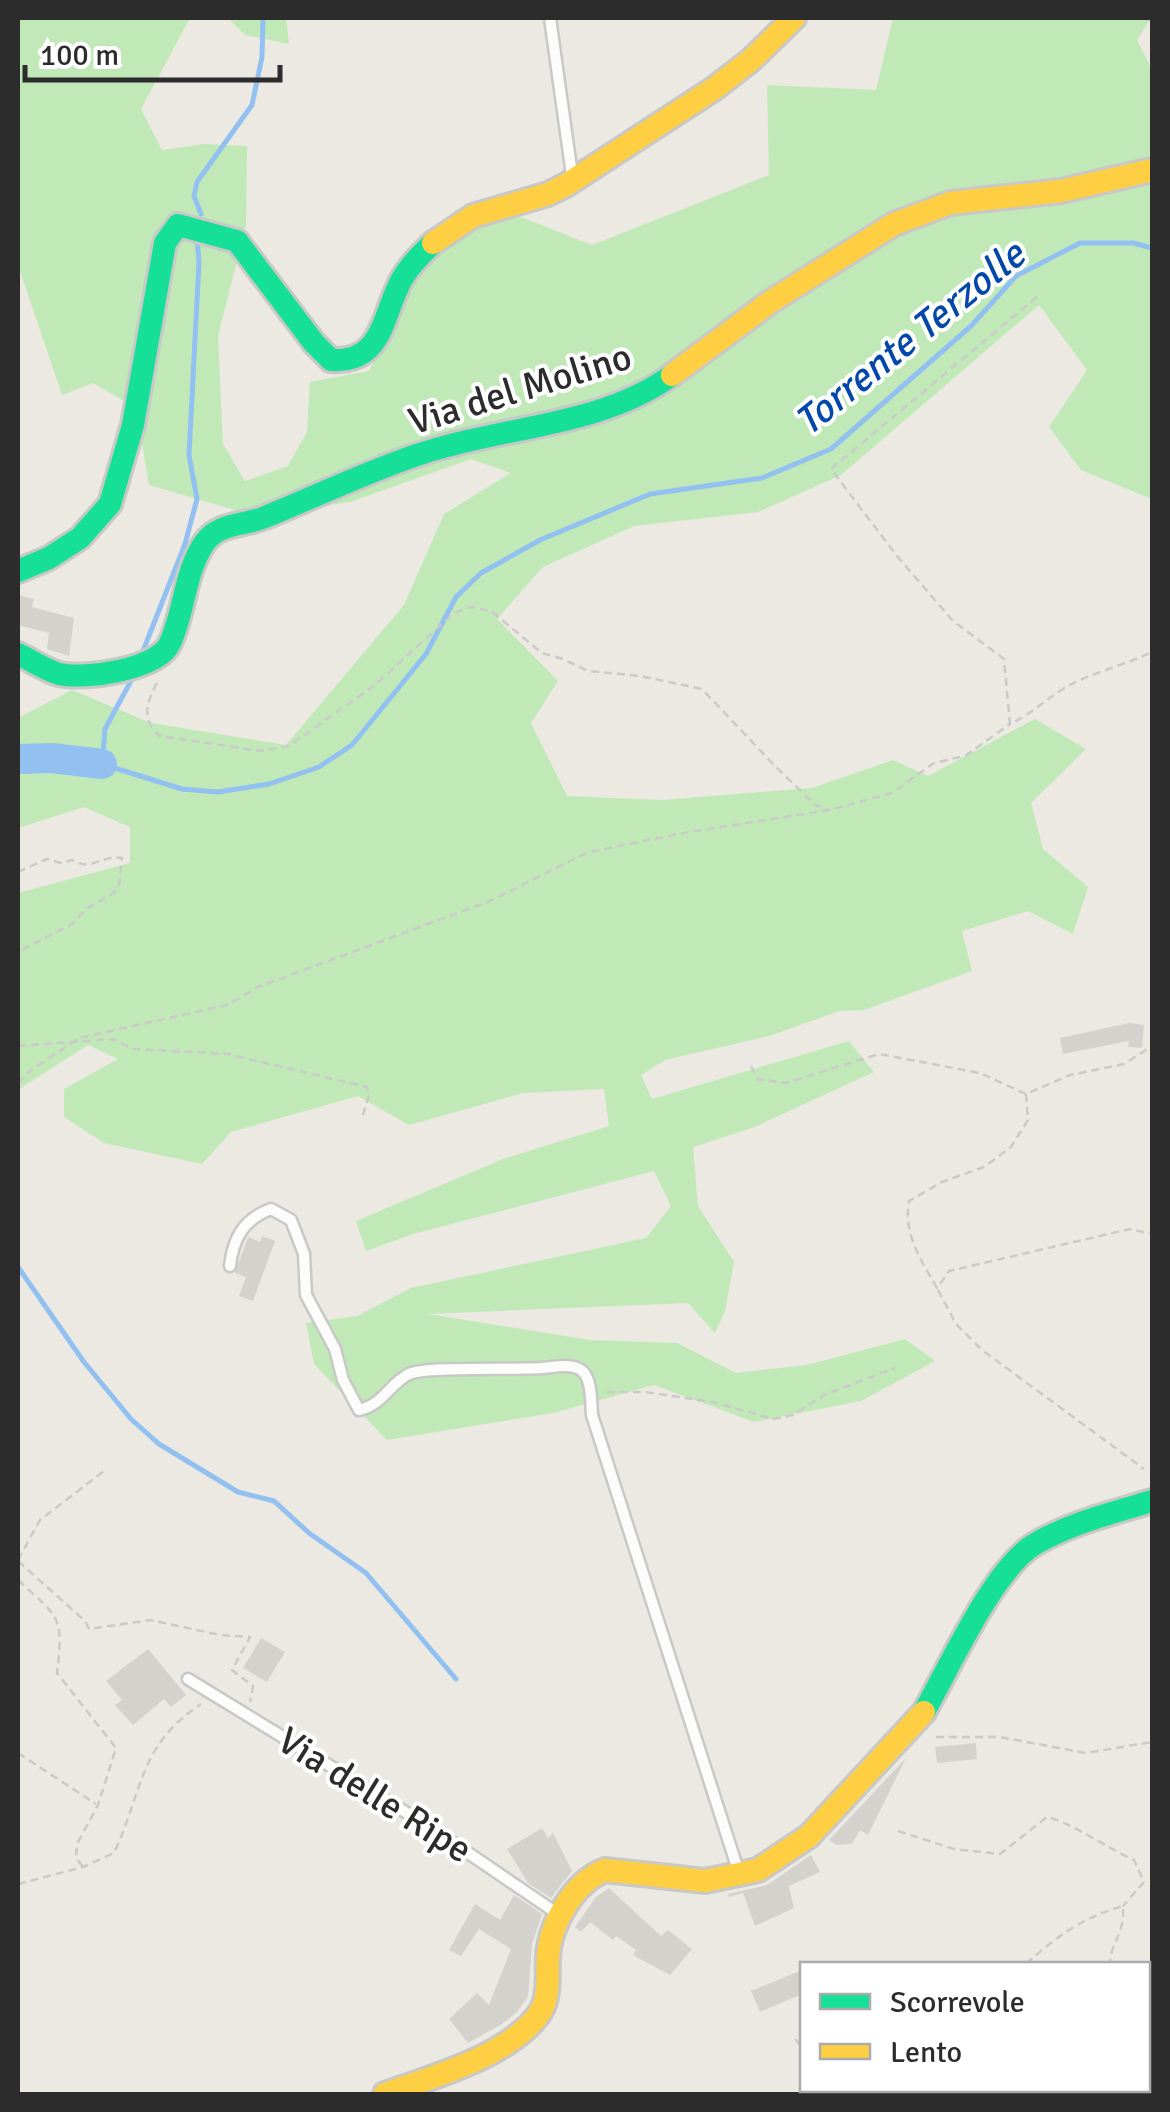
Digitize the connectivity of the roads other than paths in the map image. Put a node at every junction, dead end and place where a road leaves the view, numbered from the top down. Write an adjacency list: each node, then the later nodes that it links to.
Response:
1 (550, 18): 4 (lane)
2 (794, 18): 4 (street)
3 (1152, 170): 6 (street, Via del Molino)
4 (572, 179): 5 (street)
5 (18, 571)
6 (18, 654)
7 (230, 1266): 10 (lane)
8 (1152, 1501): 10 (street)
9 (188, 1679): 11 (lane, Via delle Ripe)
10 (739, 1874): 11 (street)
11 (559, 1915): 12 (street)
12 (384, 2094)

